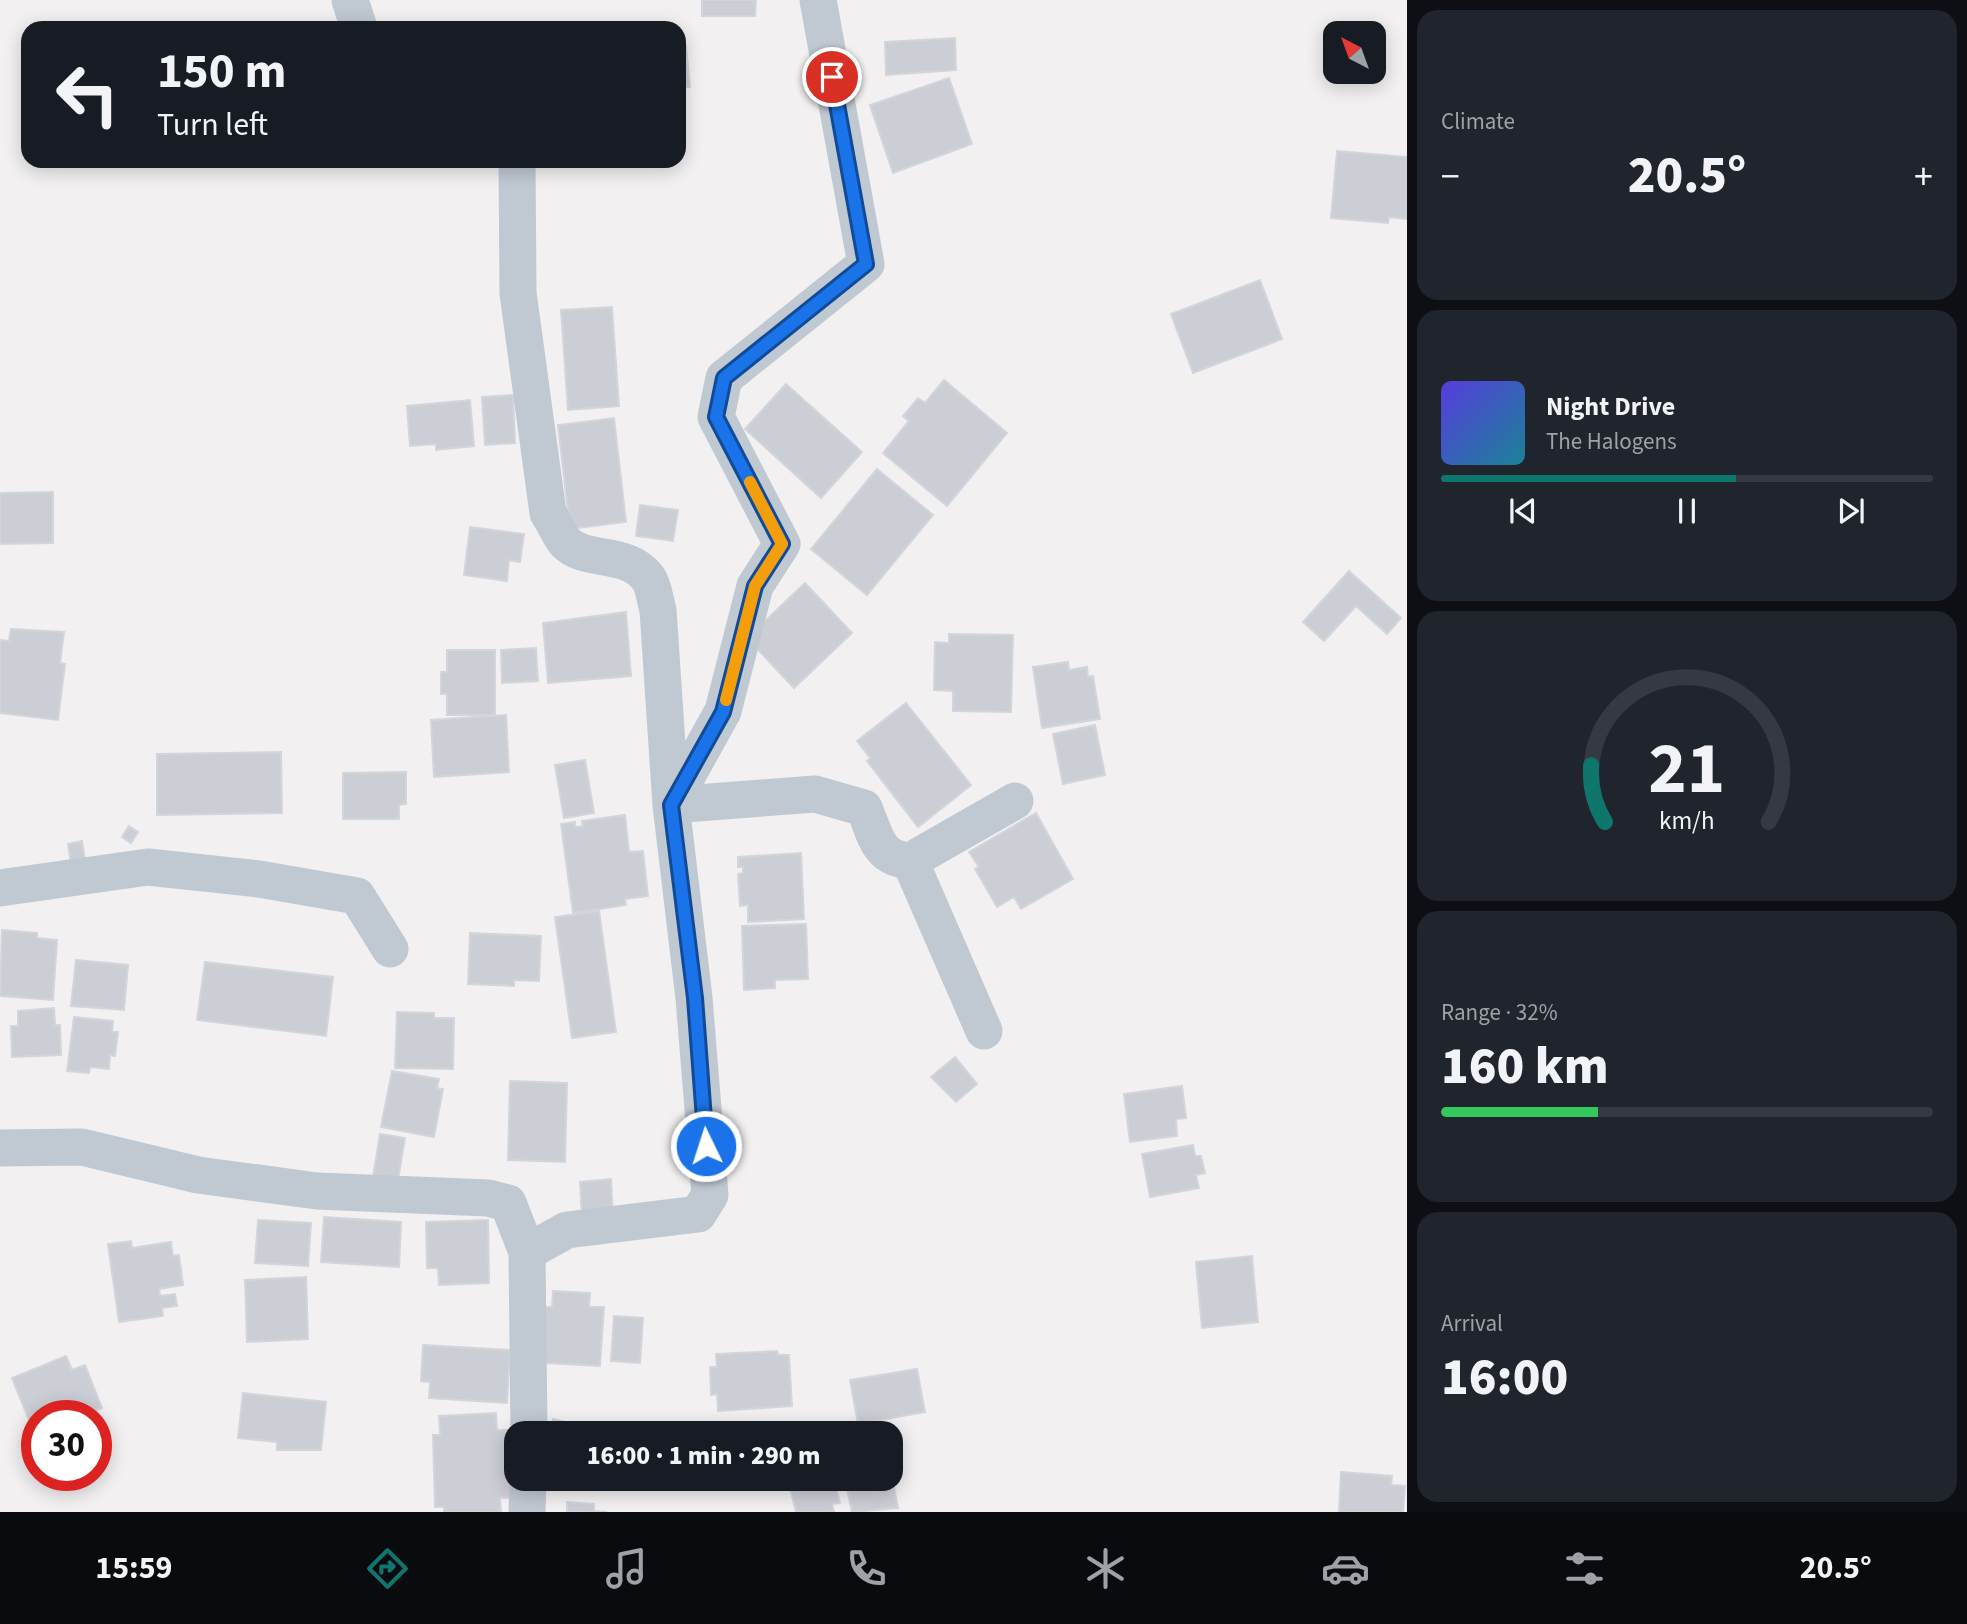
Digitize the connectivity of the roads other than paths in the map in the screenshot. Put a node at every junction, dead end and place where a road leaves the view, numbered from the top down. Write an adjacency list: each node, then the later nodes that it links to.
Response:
1 (351, 0): 3 (street)
2 (818, 0): 6 (street)
3 (357, 21)
4 (517, 168): 6 (street)
5 (1015, 801): 7 (street)
6 (671, 805): 7 (street); 12 (street)
7 (910, 861): 10 (street)
8 (0, 888): 9 (street)
9 (390, 949)
10 (984, 1031)
11 (0, 1148): 12 (street)
12 (527, 1252): 13 (street)
13 (529, 1421)
14 (528, 1491): 15 (street)
15 (527, 1512)

